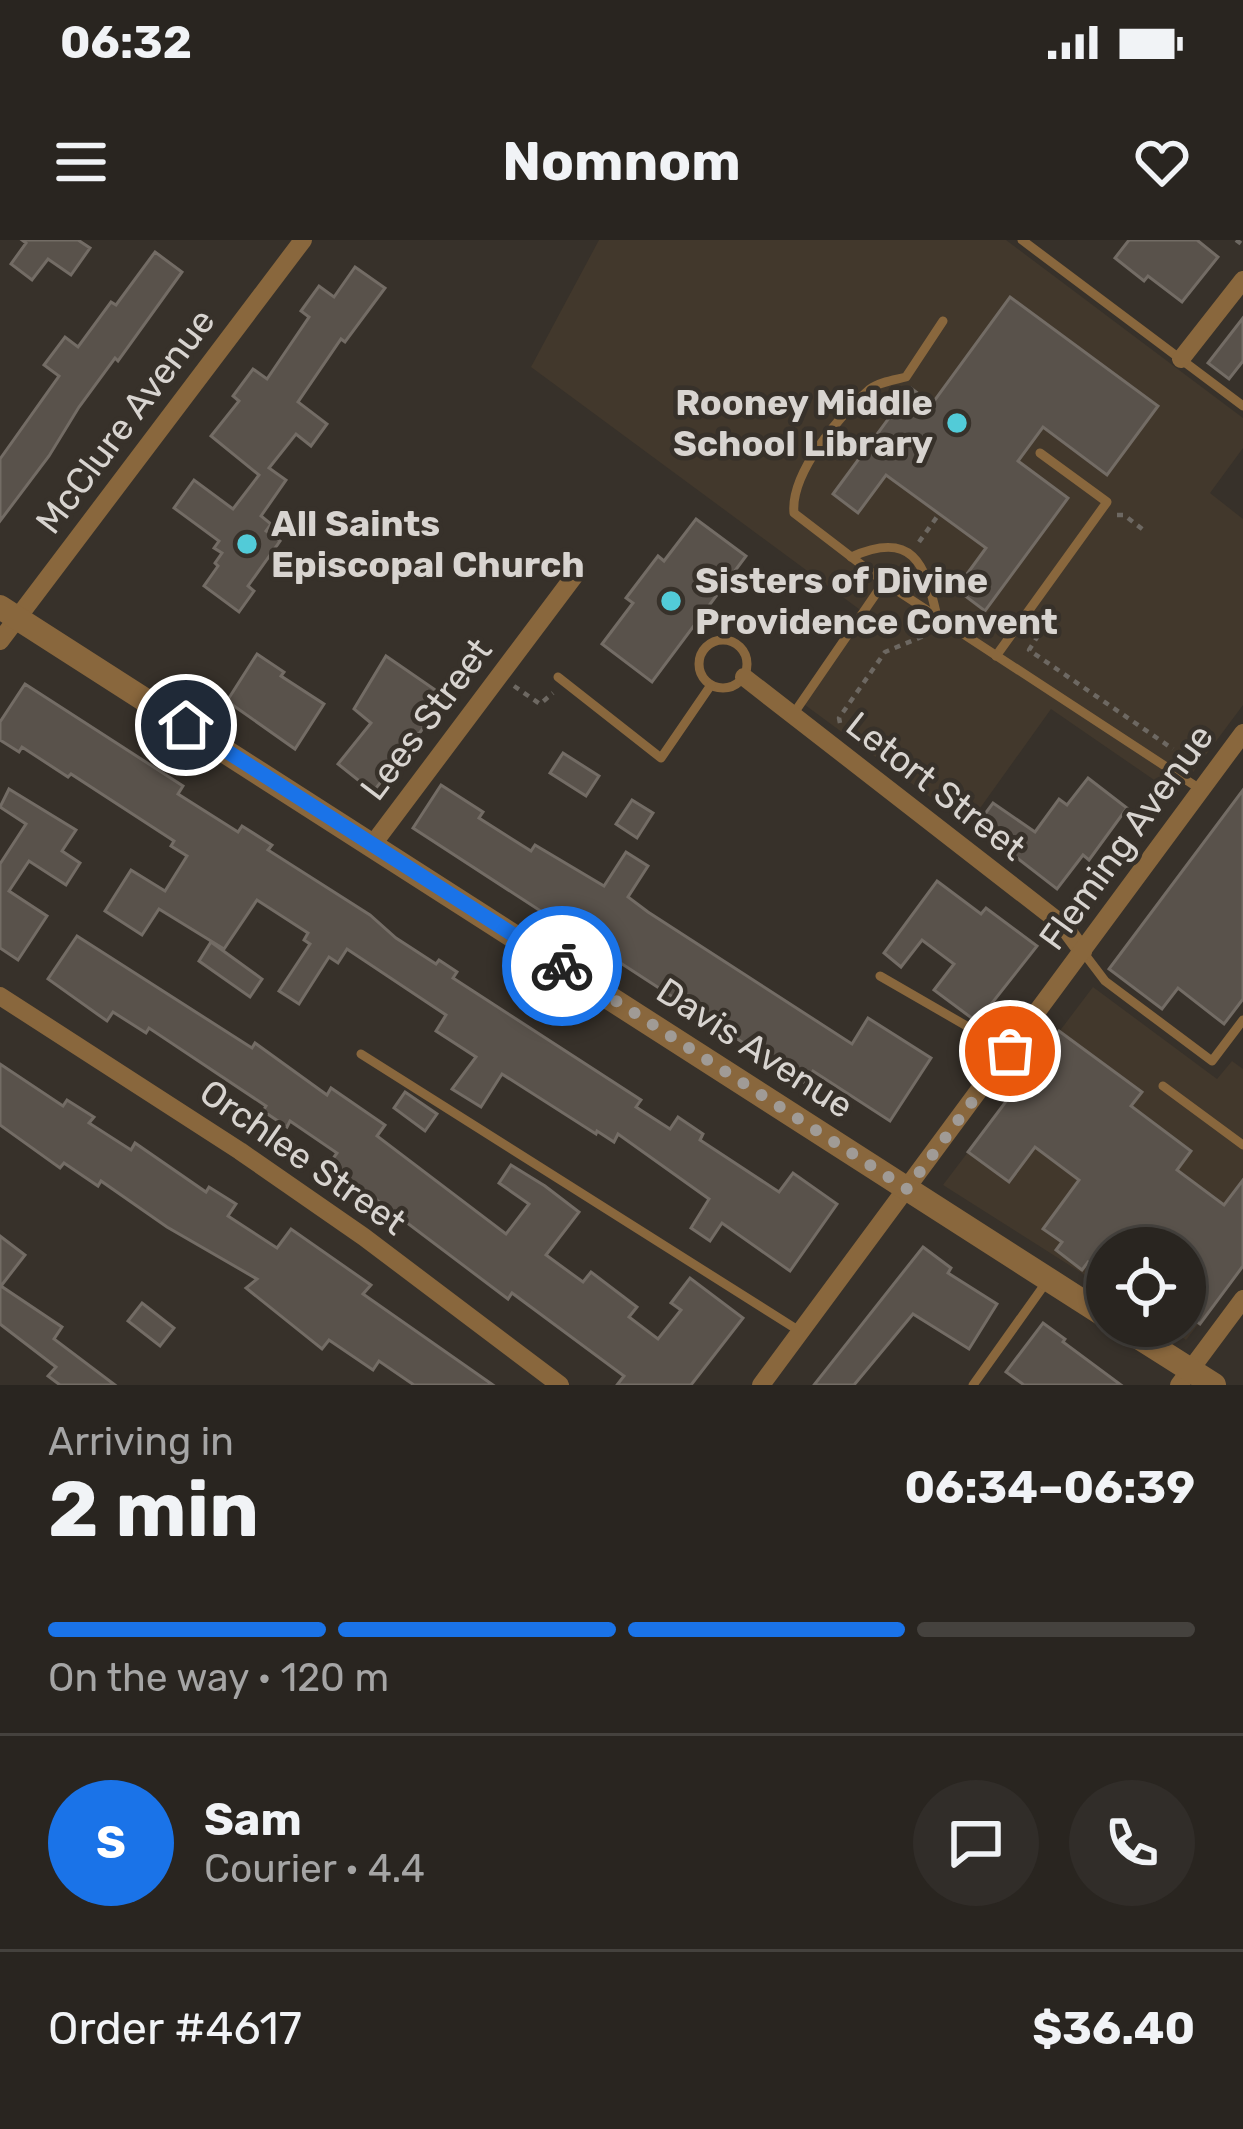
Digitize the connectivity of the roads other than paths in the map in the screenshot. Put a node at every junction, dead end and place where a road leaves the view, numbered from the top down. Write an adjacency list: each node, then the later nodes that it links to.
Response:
1 (303, 240): 11 (street, McClure Avenue)
2 (1022, 240): 5 (lane)
3 (1243, 280): 5 (street)
4 (943, 320): 8 (lane)
5 (1181, 359): 6 (lane)
6 (1243, 406)
7 (1040, 453): 14 (lane)
8 (851, 557): 10 (lane); 12 (lane)
9 (574, 574): 21 (street, Lees Street)
10 (884, 582): 12 (lane); 18 (lane)
11 (9, 612): 13 (street, McClure Avenue); 21 (street, Davis Avenue)
12 (938, 617): 14 (lane)
13 (0, 641)
14 (996, 656): 20 (lane)
15 (743, 677): 17 (lane); 17 (lane); 18 (street, Letort Street)
16 (562, 680): 17 (lane)
17 (711, 685)
18 (792, 716): 22 (street, Letort Street)
19 (1243, 733): 20 (street, Fleming Avenue)
20 (1200, 789): 22 (street, Fleming Avenue)
21 (373, 844): 30 (street, Davis Avenue)
22 (1083, 952): 25 (lane); 26 (street, Fleming Avenue)
23 (880, 976): 26 (lane)
24 (0, 996): 37 (street, Orchlee Street)
25 (1243, 1019)
26 (1010, 1051): 30 (street, Fleming Avenue)
27 (361, 1054): 34 (lane)
28 (1163, 1086): 29 (lane)
29 (1243, 1145)
30 (907, 1189): 31 (street, Davis Avenue); 34 (street, Fleming Avenue)
31 (1048, 1279): 33 (street, Davis Avenue); 39 (lane)
32 (1243, 1299): 36 (street)
33 (1086, 1303)
34 (801, 1332): 38 (street, Fleming Avenue)
35 (1147, 1347): 36 (street)
36 (1185, 1378): 40 (street)
37 (560, 1385)
38 (761, 1385)
39 (973, 1385)
40 (1214, 1385)

